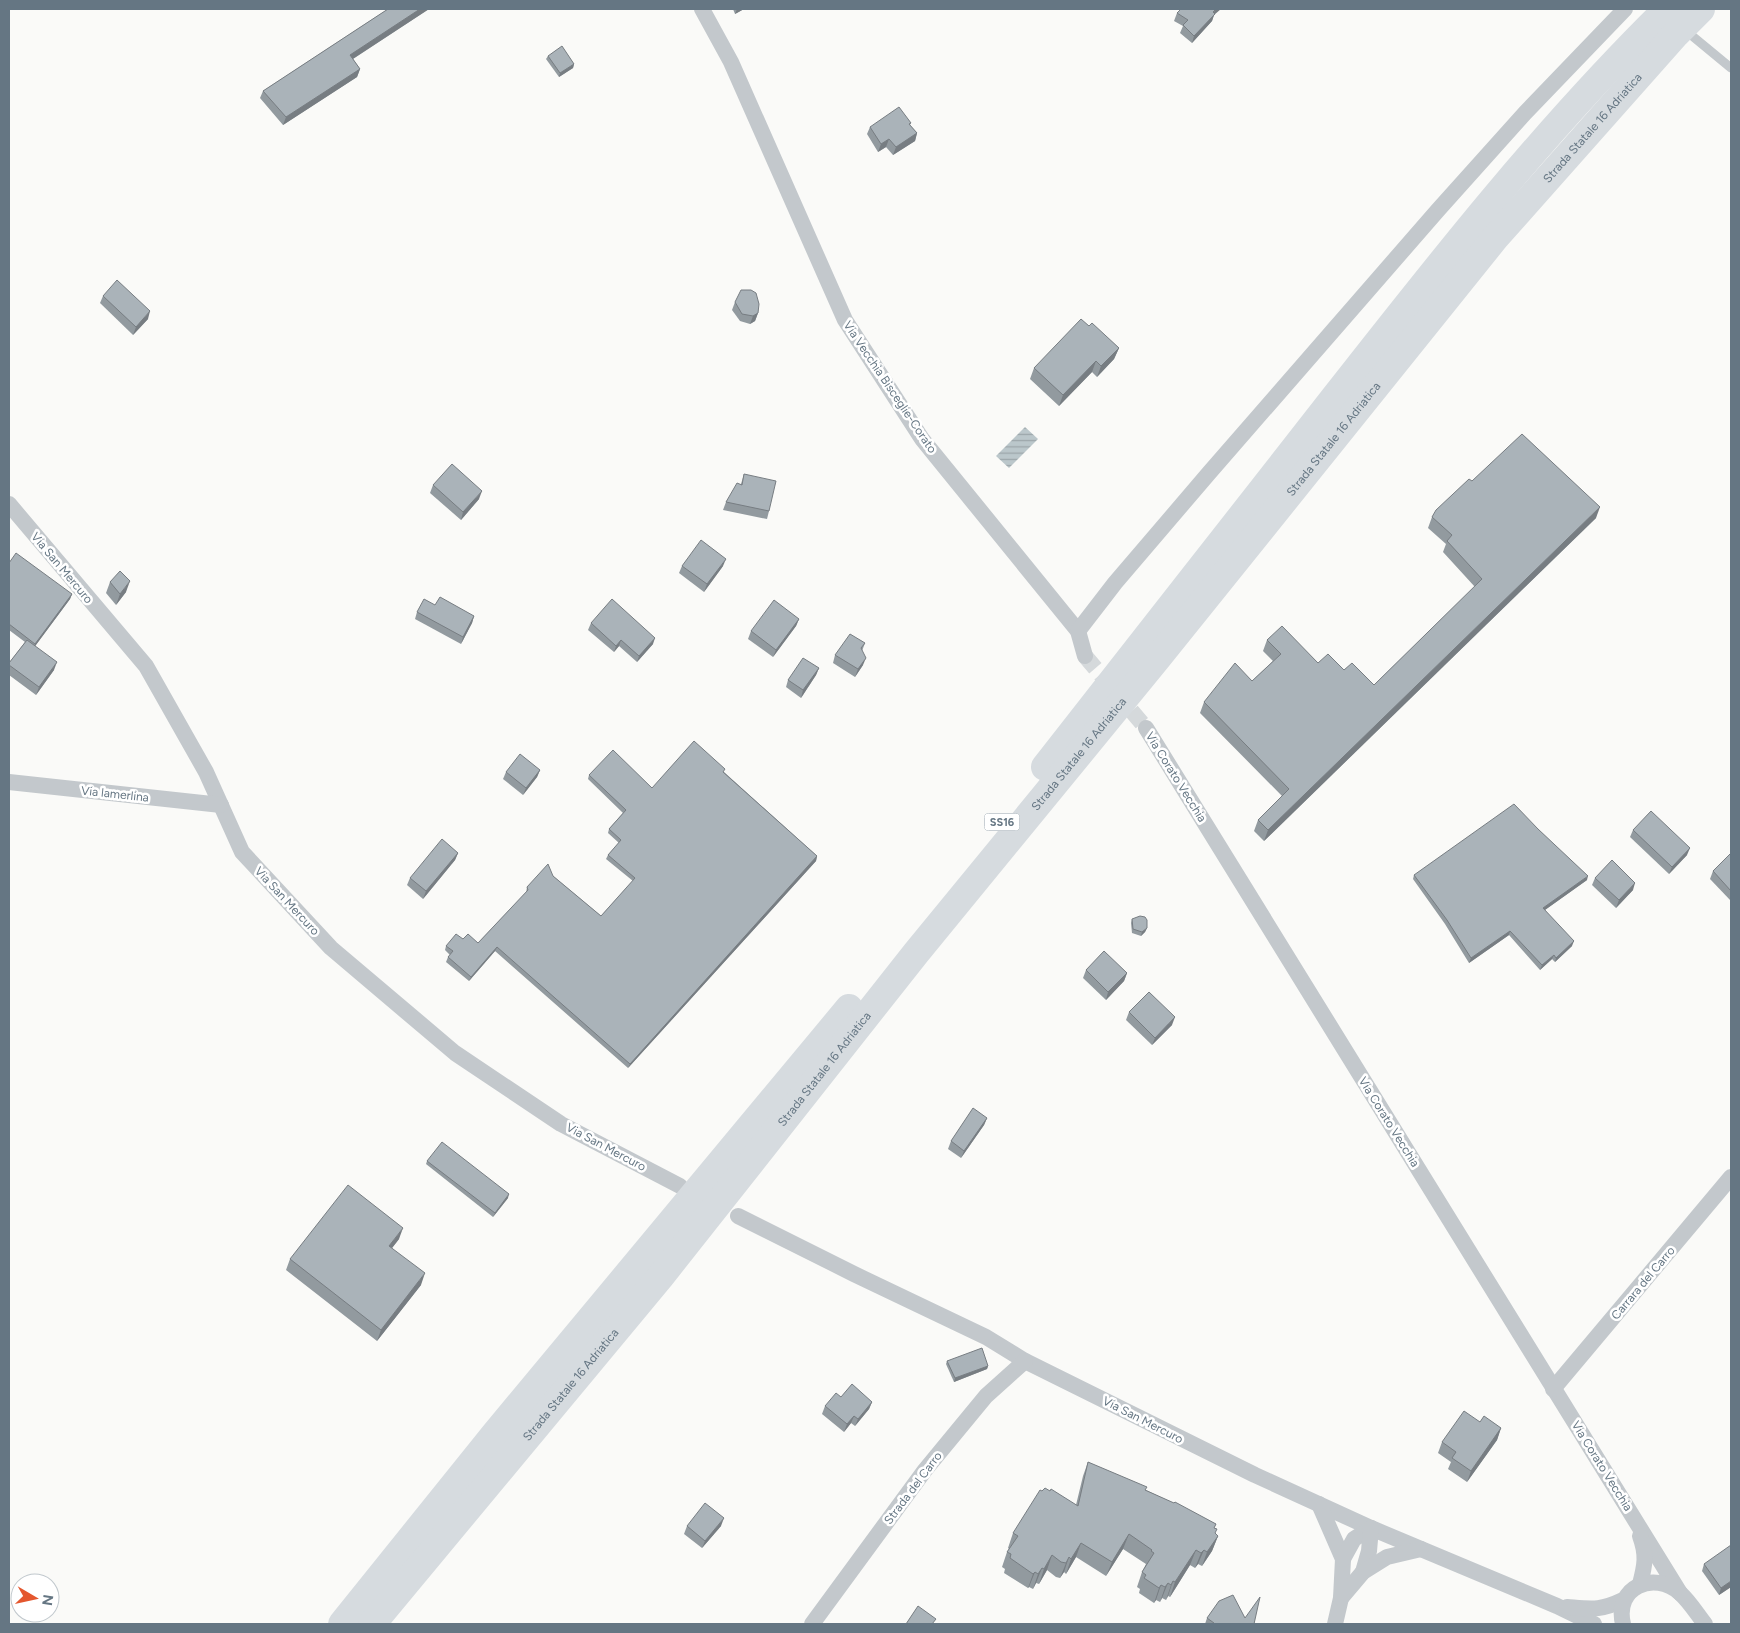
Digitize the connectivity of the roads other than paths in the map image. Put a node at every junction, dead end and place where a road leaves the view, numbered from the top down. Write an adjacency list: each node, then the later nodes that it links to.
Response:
1 (702, 9): 6 (street, Via Vecchia Bisceglie-Corato)
2 (1625, 9): 6 (street)
3 (1675, 16): 4 (lane); 28 (highway, Strada Statale 16 Adriatica / SS16); 29 (highway, Strada Statale 16 Adriatica / SS16)
4 (1731, 68)
5 (9, 504): 10 (street, Via San Mercuro)
6 (1078, 631): 7 (street, Via Vecchia Bisceglie-Corato)
7 (1084, 656)
8 (1146, 728): 15 (street, Via Corato Vecchia)
9 (9, 782): 10 (street, Via lamerlina)
10 (221, 805): 12 (street, Via San Mercuro)
11 (1731, 1177): 15 (street, Carrara del Carro)
12 (680, 1186)
13 (738, 1216): 14 (street, Via San Mercuro)
14 (1026, 1361): 16 (street, Via San Mercuro); 27 (street, Strada del Carro)
15 (1553, 1389): 17 (street, Via Corato Vecchia)
16 (1319, 1504): 18 (street, Via San Mercuro); 20 (street)
17 (1632, 1515): 22 (street, Via Corato Vecchia); 23 (street, Via Corato Vecchia)
18 (1371, 1528): 19 (street, Via San Mercuro); 20 (street); 21 (street)
19 (1421, 1549): 21 (street); 26 (street, Via San Mercuro)
20 (1343, 1559): 24 (street)
21 (1363, 1572): 24 (street)
22 (1640, 1584): 23 (street, Via Corato Vecchia); 25 (street)
23 (1680, 1593): 33 (street, Via Corato Vecchia)
24 (1341, 1598): 30 (street)
25 (1624, 1600): 26 (street); 32 (street)
26 (1557, 1606): 31 (street)
27 (819, 1622)
28 (342, 1624)
29 (372, 1624)
30 (1335, 1624)
31 (1594, 1624)
32 (1623, 1624)
33 (1705, 1624)

